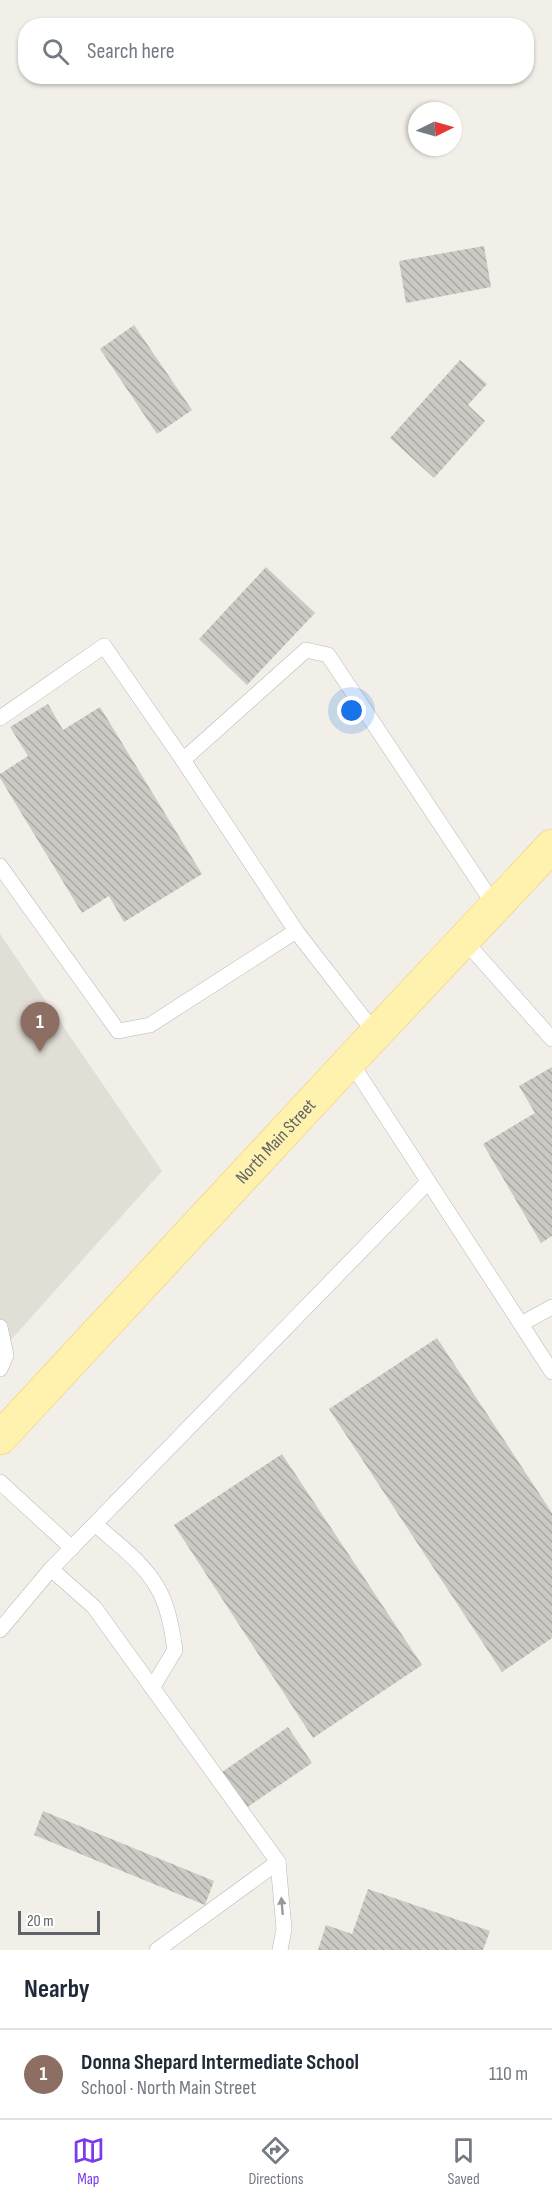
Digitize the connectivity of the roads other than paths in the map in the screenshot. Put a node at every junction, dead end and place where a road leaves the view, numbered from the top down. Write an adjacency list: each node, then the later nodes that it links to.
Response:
1 (0, 718): 2 (lane)
2 (183, 760): 5 (lane); 6 (lane)
3 (552, 846): 5 (main road, North Main Street)
4 (0, 866): 6 (lane)
5 (495, 906): 7 (main road, North Main Street)
6 (296, 931): 8 (lane)
7 (464, 940): 8 (main road, North Main Street); 9 (lane)
8 (375, 1034): 10 (main road, North Main Street)
9 (552, 1039)
10 (350, 1061): 11 (lane); 17 (main road, North Main Street)
11 (428, 1182): 13 (lane); 19 (lane)
12 (552, 1307): 13 (lane)
13 (521, 1324): 16 (lane)
14 (0, 1327): 15 (lane)
15 (0, 1369)
16 (552, 1372)
17 (0, 1438)
18 (0, 1482): 20 (lane)
19 (95, 1524): 20 (lane); 23 (lane)
20 (72, 1548): 21 (lane)
21 (51, 1569): 22 (lane); 23 (lane)
22 (0, 1630)
23 (152, 1688): 24 (lane)
24 (278, 1862): 25 (lane); 26 (lane, one-way to 24)
25 (157, 1950)
26 (280, 1950)

